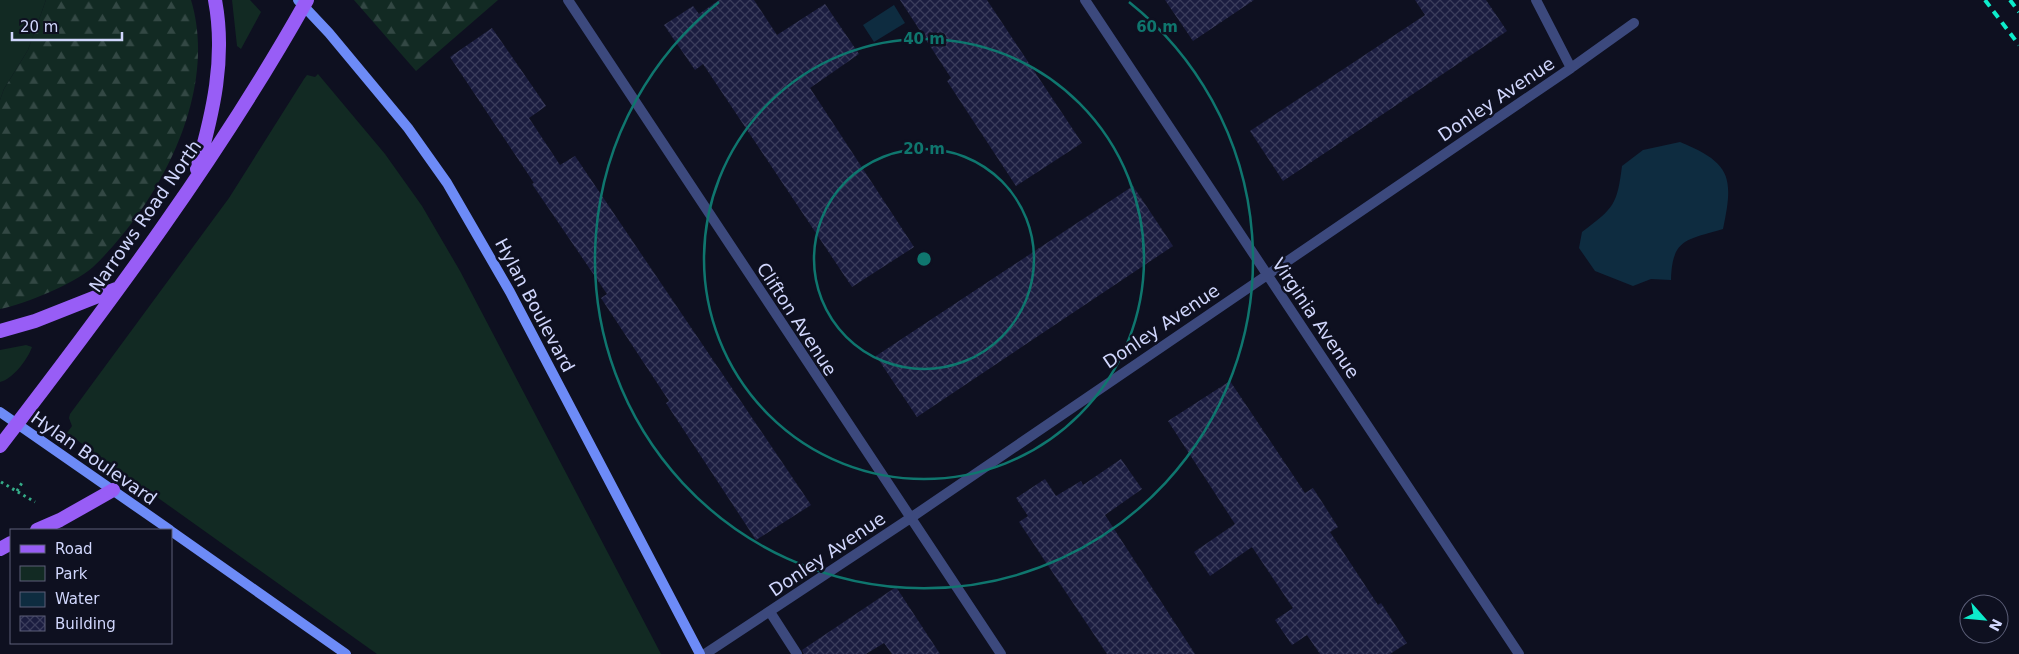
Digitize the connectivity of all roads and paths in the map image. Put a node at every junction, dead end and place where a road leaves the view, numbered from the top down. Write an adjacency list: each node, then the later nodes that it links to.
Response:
1 (215, 0): 8 (main road)
2 (568, 0): 20 (street, Clifton Avenue)
3 (1085, 0): 9 (street, Virginia Avenue)
4 (1536, 0): 7 (street)
5 (303, 2): 8 (main road, Narrows Road North); 26 (main road, Hylan Boulevard)
6 (1634, 22): 7 (street, Donley Avenue)
7 (1571, 68): 9 (street, Donley Avenue)
8 (194, 179): 10 (main road, Narrows Road North)
9 (1267, 274): 20 (street, Donley Avenue); 30 (street, Virginia Avenue)
10 (116, 289): 11 (main road); 13 (main road, Narrows Road North)
11 (0, 331)
12 (0, 412): 13 (main road, Hylan Boulevard)
13 (17, 424): 14 (main road, Narrows Road North); 17 (main road, Hylan Boulevard)
14 (0, 446)
15 (24, 481): 18 (path)
16 (1, 482): 18 (path)
17 (113, 490): 21 (main road); 22 (main road, Hylan Boulevard)
18 (17, 491): 19 (path)
19 (38, 504)
20 (910, 519): 24 (street, Donley Avenue); 29 (street, Clifton Avenue)
21 (39, 529)
22 (168, 529)
23 (172, 532): 25 (main road, Hylan Boulevard)
24 (770, 612): 27 (street, Donley Avenue); 28 (street)
25 (346, 654)
26 (700, 654)
27 (705, 654)
28 (797, 654)
29 (1001, 654)
30 (1519, 654)

